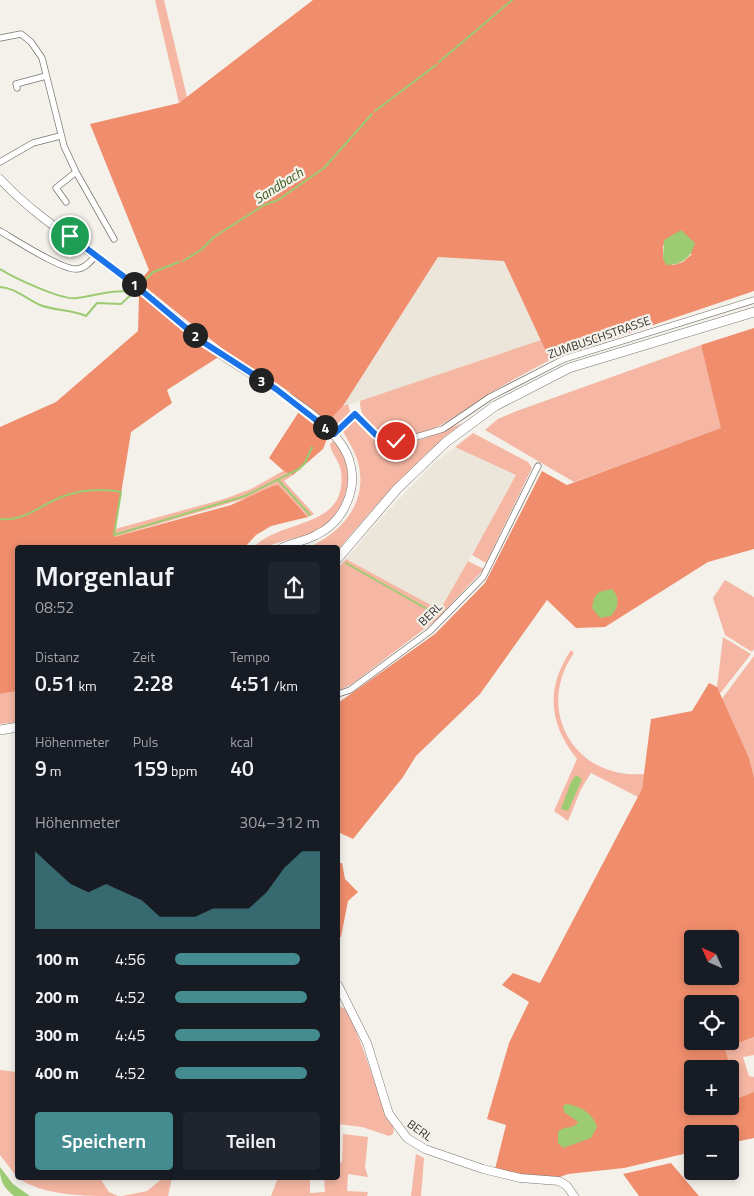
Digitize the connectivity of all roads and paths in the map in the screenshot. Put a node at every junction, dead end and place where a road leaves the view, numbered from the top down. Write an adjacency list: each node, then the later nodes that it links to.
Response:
1 (0, 38): 2 (street)
2 (46, 76): 3 (street); 4 (street)
3 (17, 88)
4 (60, 136): 5 (street); 6 (street)
5 (0, 162)
6 (76, 172): 8 (street); 10 (street)
7 (0, 179): 11 (street)
8 (66, 202)
9 (0, 231): 11 (street)
10 (114, 239)
11 (96, 256): 14 (street)
12 (754, 300): 14 (street, ZUMBUSCHSTRASSE)
13 (754, 312): 17 (main road)
14 (334, 434): 16 (street)
15 (538, 466): 18 (street, BERL)
16 (289, 545)
17 (340, 556)
18 (340, 693)
19 (15, 728): 20 (main road)
20 (0, 730)
21 (340, 989): 22 (street, BERL)
22 (574, 1196)

